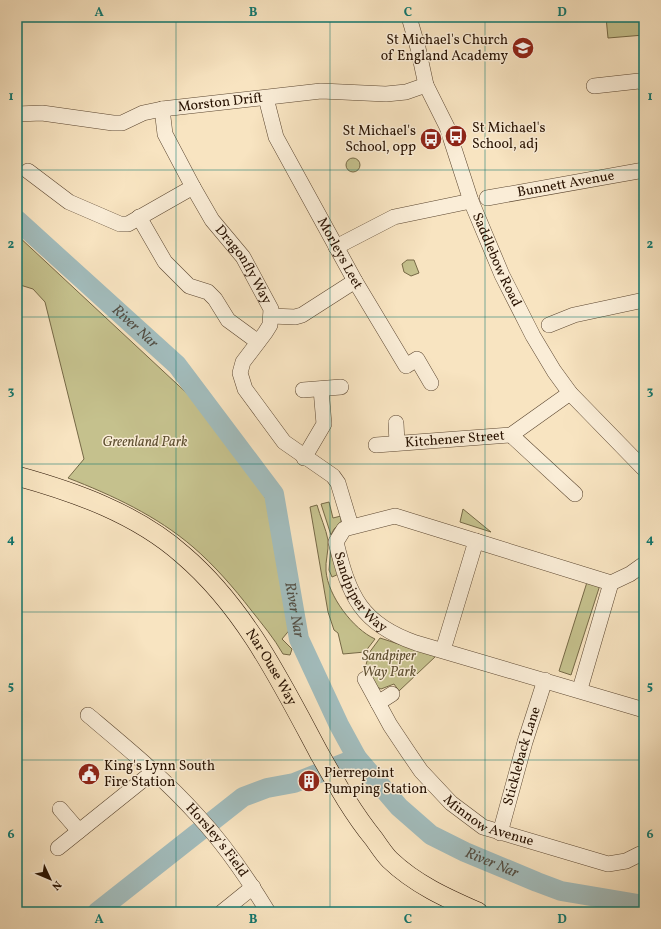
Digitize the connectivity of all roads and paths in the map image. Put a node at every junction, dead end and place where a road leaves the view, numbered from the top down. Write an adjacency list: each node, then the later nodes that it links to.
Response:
1 (409, 17): 3 (street, Saddlebow Road)
2 (644, 83): 4 (street)
3 (426, 85): 5 (street, Morston Drift); 12 (street, Saddlebow Road)
4 (594, 86)
5 (266, 98): 6 (street, Morston Drift); 14 (street, Morleys Leet)
6 (162, 109): 7 (street, Morston Drift); 10 (street, Dragonfly Way)
7 (17, 114)
8 (644, 170): 11 (street, Bunnett Avenue)
9 (28, 171): 13 (street)
10 (193, 187): 13 (street); 17 (street, Dragonfly Way)
11 (487, 198)
12 (471, 201): 14 (street); 24 (street, Saddlebow Road)
13 (139, 217): 19 (street)
14 (336, 247): 15 (street, Morleys Leet)
15 (355, 281): 17 (street); 20 (street, Morleys Leet)
16 (644, 300): 18 (street)
17 (271, 316): 19 (street, Dragonfly Way)
18 (549, 325)
19 (258, 342): 29 (street, Dragonfly Way)
20 (431, 384)
21 (341, 387): 22 (street)
22 (321, 389): 23 (street); 29 (street)
23 (303, 390)
24 (570, 393): 26 (street, Kitchener Street); 30 (street, Saddlebow Road)
25 (396, 423): 27 (street, Kitchener Street)
26 (511, 435): 27 (street, Kitchener Street); 32 (street)
27 (397, 443): 28 (street, Kitchener Street)
28 (376, 445)
29 (304, 458): 33 (street, Dragonfly Way)
30 (644, 469)
31 (17, 476): 54 (main road, Nar Ouse Way)
32 (575, 494)
33 (351, 526): 34 (street, Sandpiper Way); 37 (street, Sandpiper Way)
34 (476, 541): 36 (street, Sandpiper Way); 37 (street)
35 (644, 564): 36 (street)
36 (611, 583): 40 (street)
37 (443, 650): 39 (street, Sandpiper Way)
38 (365, 679): 42 (street, Minnow Avenue)
39 (545, 680): 40 (street, Sandpiper Way); 48 (street, Stickleback Lane)
40 (580, 689): 43 (street, Sandpiper Way)
41 (392, 694): 42 (street)
42 (378, 703): 48 (street, Minnow Avenue)
43 (644, 710)
44 (88, 715): 45 (street, Horsley's Field)
45 (154, 771): 47 (street); 51 (street, Horsley's Field)
46 (60, 809): 47 (street)
47 (78, 831): 49 (street)
48 (500, 833): 50 (street, Minnow Avenue)
49 (58, 848)
50 (643, 851)
51 (253, 888): 52 (street, Horsley's Field); 53 (street, Horsley's Field)
52 (222, 912)
53 (268, 912)
54 (478, 912)

